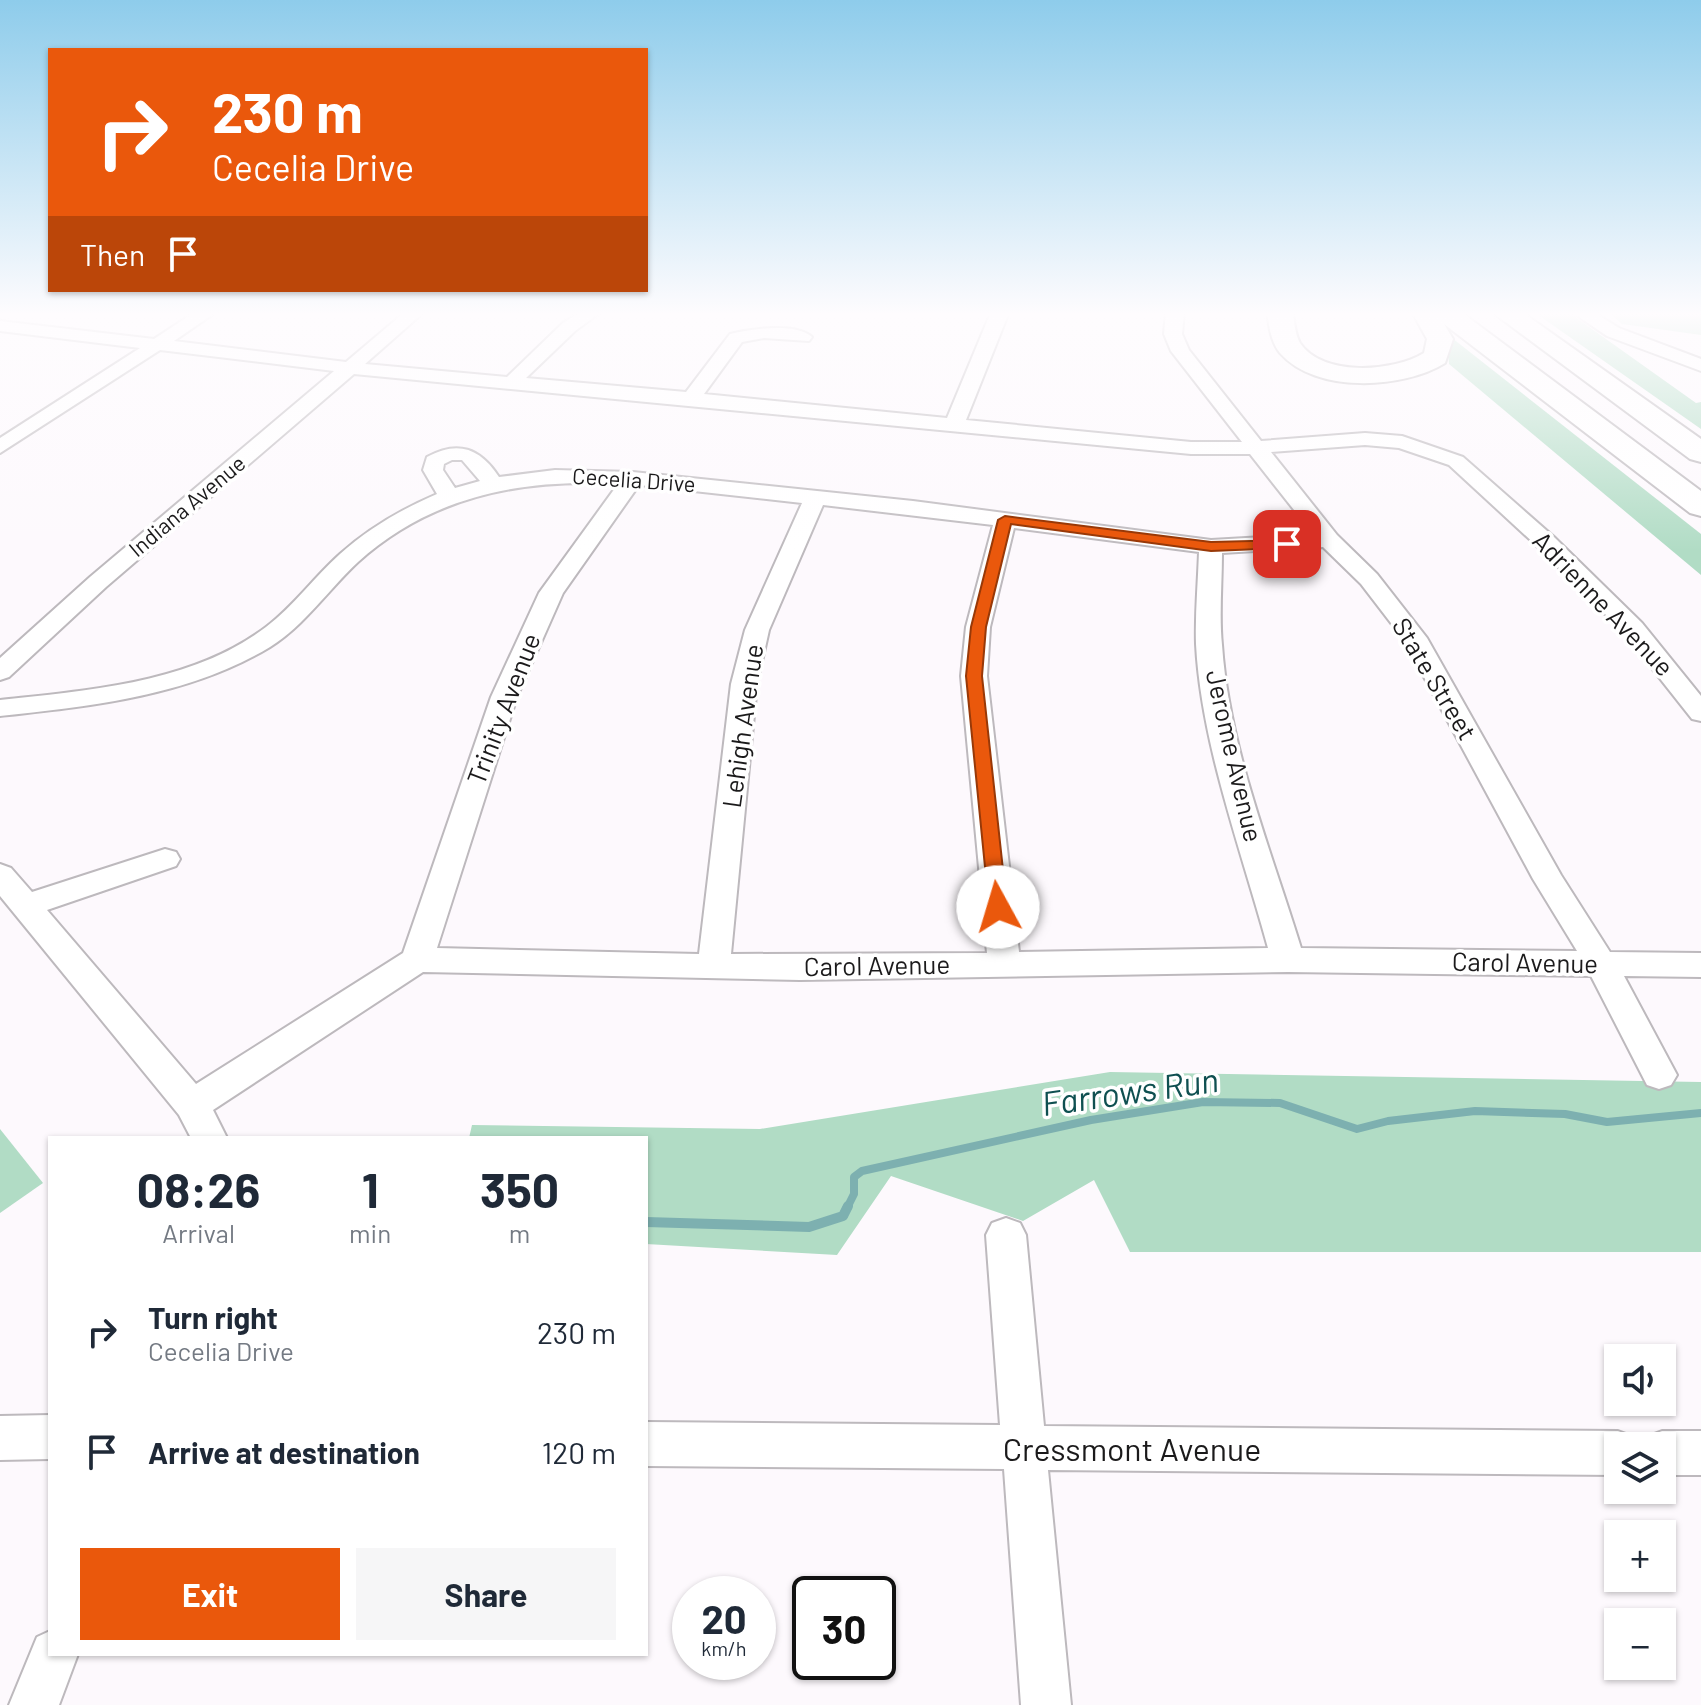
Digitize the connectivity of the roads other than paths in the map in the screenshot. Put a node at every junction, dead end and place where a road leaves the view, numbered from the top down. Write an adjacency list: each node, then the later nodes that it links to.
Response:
1 (86, 392): 11 (street)
2 (321, 392): 22 (street, Indiana Avenue)
3 (608, 392): 9 (street, Adrienne Avenue)
4 (696, 392): 9 (street)
5 (967, 392): 10 (street)
6 (1211, 392): 12 (street, State Street)
7 (1550, 392): 18 (highway)
8 (1616, 392): 13 (highway)
9 (691, 398): 10 (street, Adrienne Avenue)
10 (954, 424): 12 (street, Adrienne Avenue)
11 (0, 447)
12 (1254, 447): 20 (street, State Street); 24 (street, Adrienne Avenue)
13 (1701, 453)
14 (633, 478): 15 (street, Cecelia Drive); 17 (street, Cecelia Drive); 28 (street, Trinity Avenue)
15 (493, 484): 16 (street, Cecelia Drive); 16 (street)
16 (449, 495): 23 (street, Cecelia Drive)
17 (815, 498): 19 (street, Cecelia Drive); 33 (street, Lehigh Avenue)
18 (1701, 506)
19 (1005, 520): 21 (street, Cecelia Drive); 31 (street)
20 (1329, 540): 21 (street, Cecelia Drive); 30 (street, State Street)
21 (1211, 547): 29 (street, Jerome Avenue)
22 (0, 672)
23 (0, 708)
24 (1701, 713)
25 (165, 859): 27 (street)
26 (0, 875): 27 (street)
27 (26, 905): 35 (street)
28 (417, 960): 33 (street, Carol Avenue); 35 (street)
29 (1288, 960): 30 (street, Carol Avenue); 31 (street, Carol Avenue)
30 (1601, 964): 32 (street, Carol Avenue); 34 (street, State Street)
31 (1004, 965): 33 (street, Carol Avenue)
32 (1701, 965)
33 (714, 966)
34 (1659, 1075)
35 (192, 1105): 36 (street)
36 (208, 1136)
37 (1006, 1235): 41 (street)
38 (48, 1437): 39 (street)
39 (0, 1438)
40 (648, 1444): 41 (street, Cressmont Avenue)
41 (1024, 1449): 42 (street, Cressmont Avenue); 47 (street)
42 (1604, 1453)
43 (1676, 1453): 44 (street)
44 (1701, 1453)
45 (53, 1656): 46 (street)
46 (34, 1705)
47 (1046, 1705)

